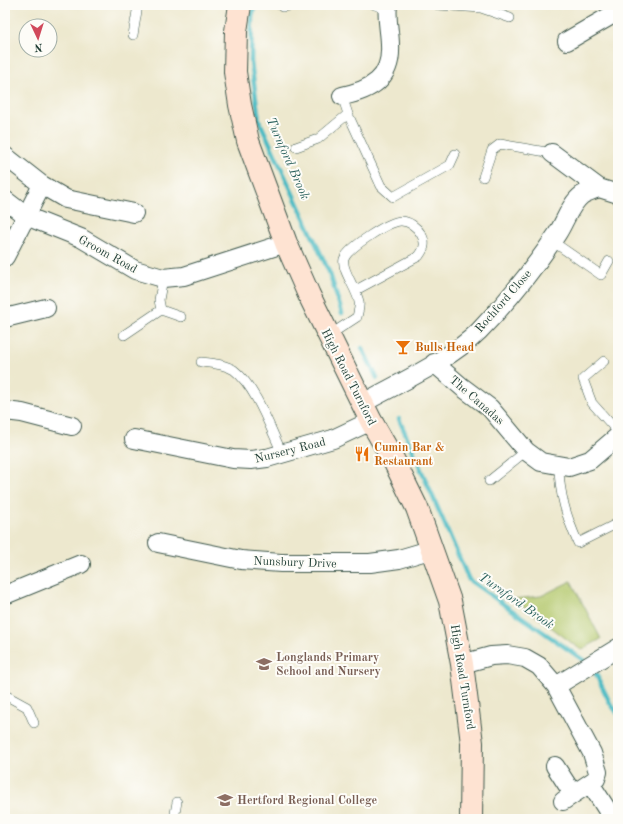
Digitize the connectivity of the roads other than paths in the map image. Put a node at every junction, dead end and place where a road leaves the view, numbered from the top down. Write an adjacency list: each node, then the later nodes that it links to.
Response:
1 (138, 5): 9 (lane)
2 (240, 5): 25 (main road, High Road Turnford)
3 (297, 5): 5 (lane)
4 (438, 5): 8 (lane)
5 (282, 7)
6 (383, 7): 11 (street)
7 (616, 10): 10 (street)
8 (510, 18)
9 (133, 35)
10 (567, 41)
11 (342, 96): 12 (lane)
12 (348, 114): 13 (lane); 15 (lane)
13 (296, 147)
14 (552, 153): 17 (lane); 19 (street)
15 (455, 154)
16 (5, 156): 18 (street)
17 (483, 177)
18 (42, 185): 22 (street); 23 (street)
19 (599, 188): 20 (street); 24 (street, Rochford Close)
20 (618, 194)
21 (5, 200): 23 (street, Groom Road)
22 (134, 213)
23 (26, 216): 26 (street); 28 (street, Groom Road)
24 (552, 241): 27 (lane); 38 (street, Rochford Close)
25 (286, 243): 28 (street, Groom Road); 35 (main road, High Road Turnford)
26 (5, 257)
27 (609, 261)
28 (163, 278): 31 (lane)
29 (356, 290): 29 (lane); 35 (lane)
30 (46, 308): 33 (street)
31 (161, 310): 32 (lane); 34 (lane)
32 (181, 317)
33 (5, 318)
34 (124, 335)
35 (328, 336): 40 (main road, High Road Turnford)
36 (604, 361): 42 (lane)
37 (201, 362): 46 (lane)
38 (434, 363): 40 (street, Rochford Close); 45 (street, The Canadas)
39 (5, 411): 41 (street)
40 (367, 412): 46 (street, Nursery Road); 51 (main road, High Road Turnford)
41 (72, 426)
42 (618, 432)
43 (618, 436): 47 (street, The Canadas)
44 (134, 438): 46 (street, Nursery Road)
45 (526, 452): 47 (street, The Canadas); 48 (lane)
46 (282, 453)
47 (559, 466): 49 (lane)
48 (489, 481)
49 (618, 523)
50 (158, 543): 51 (street, Nunsbury Drive)
51 (433, 549): 55 (main road, High Road Turnford)
52 (81, 564): 53 (street)
53 (5, 595)
54 (618, 648): 56 (street)
55 (462, 664): 56 (street); 61 (main road, High Road Turnford)
56 (556, 686): 60 (street)
57 (5, 695): 58 (lane)
58 (34, 723)
59 (555, 766): 60 (street)
60 (590, 783): 66 (street)
61 (471, 788): 64 (main road); 65 (main road, High Road Turnford)
62 (177, 802): 63 (lane)
63 (174, 819)
64 (456, 819)
65 (471, 819)
66 (614, 819)

